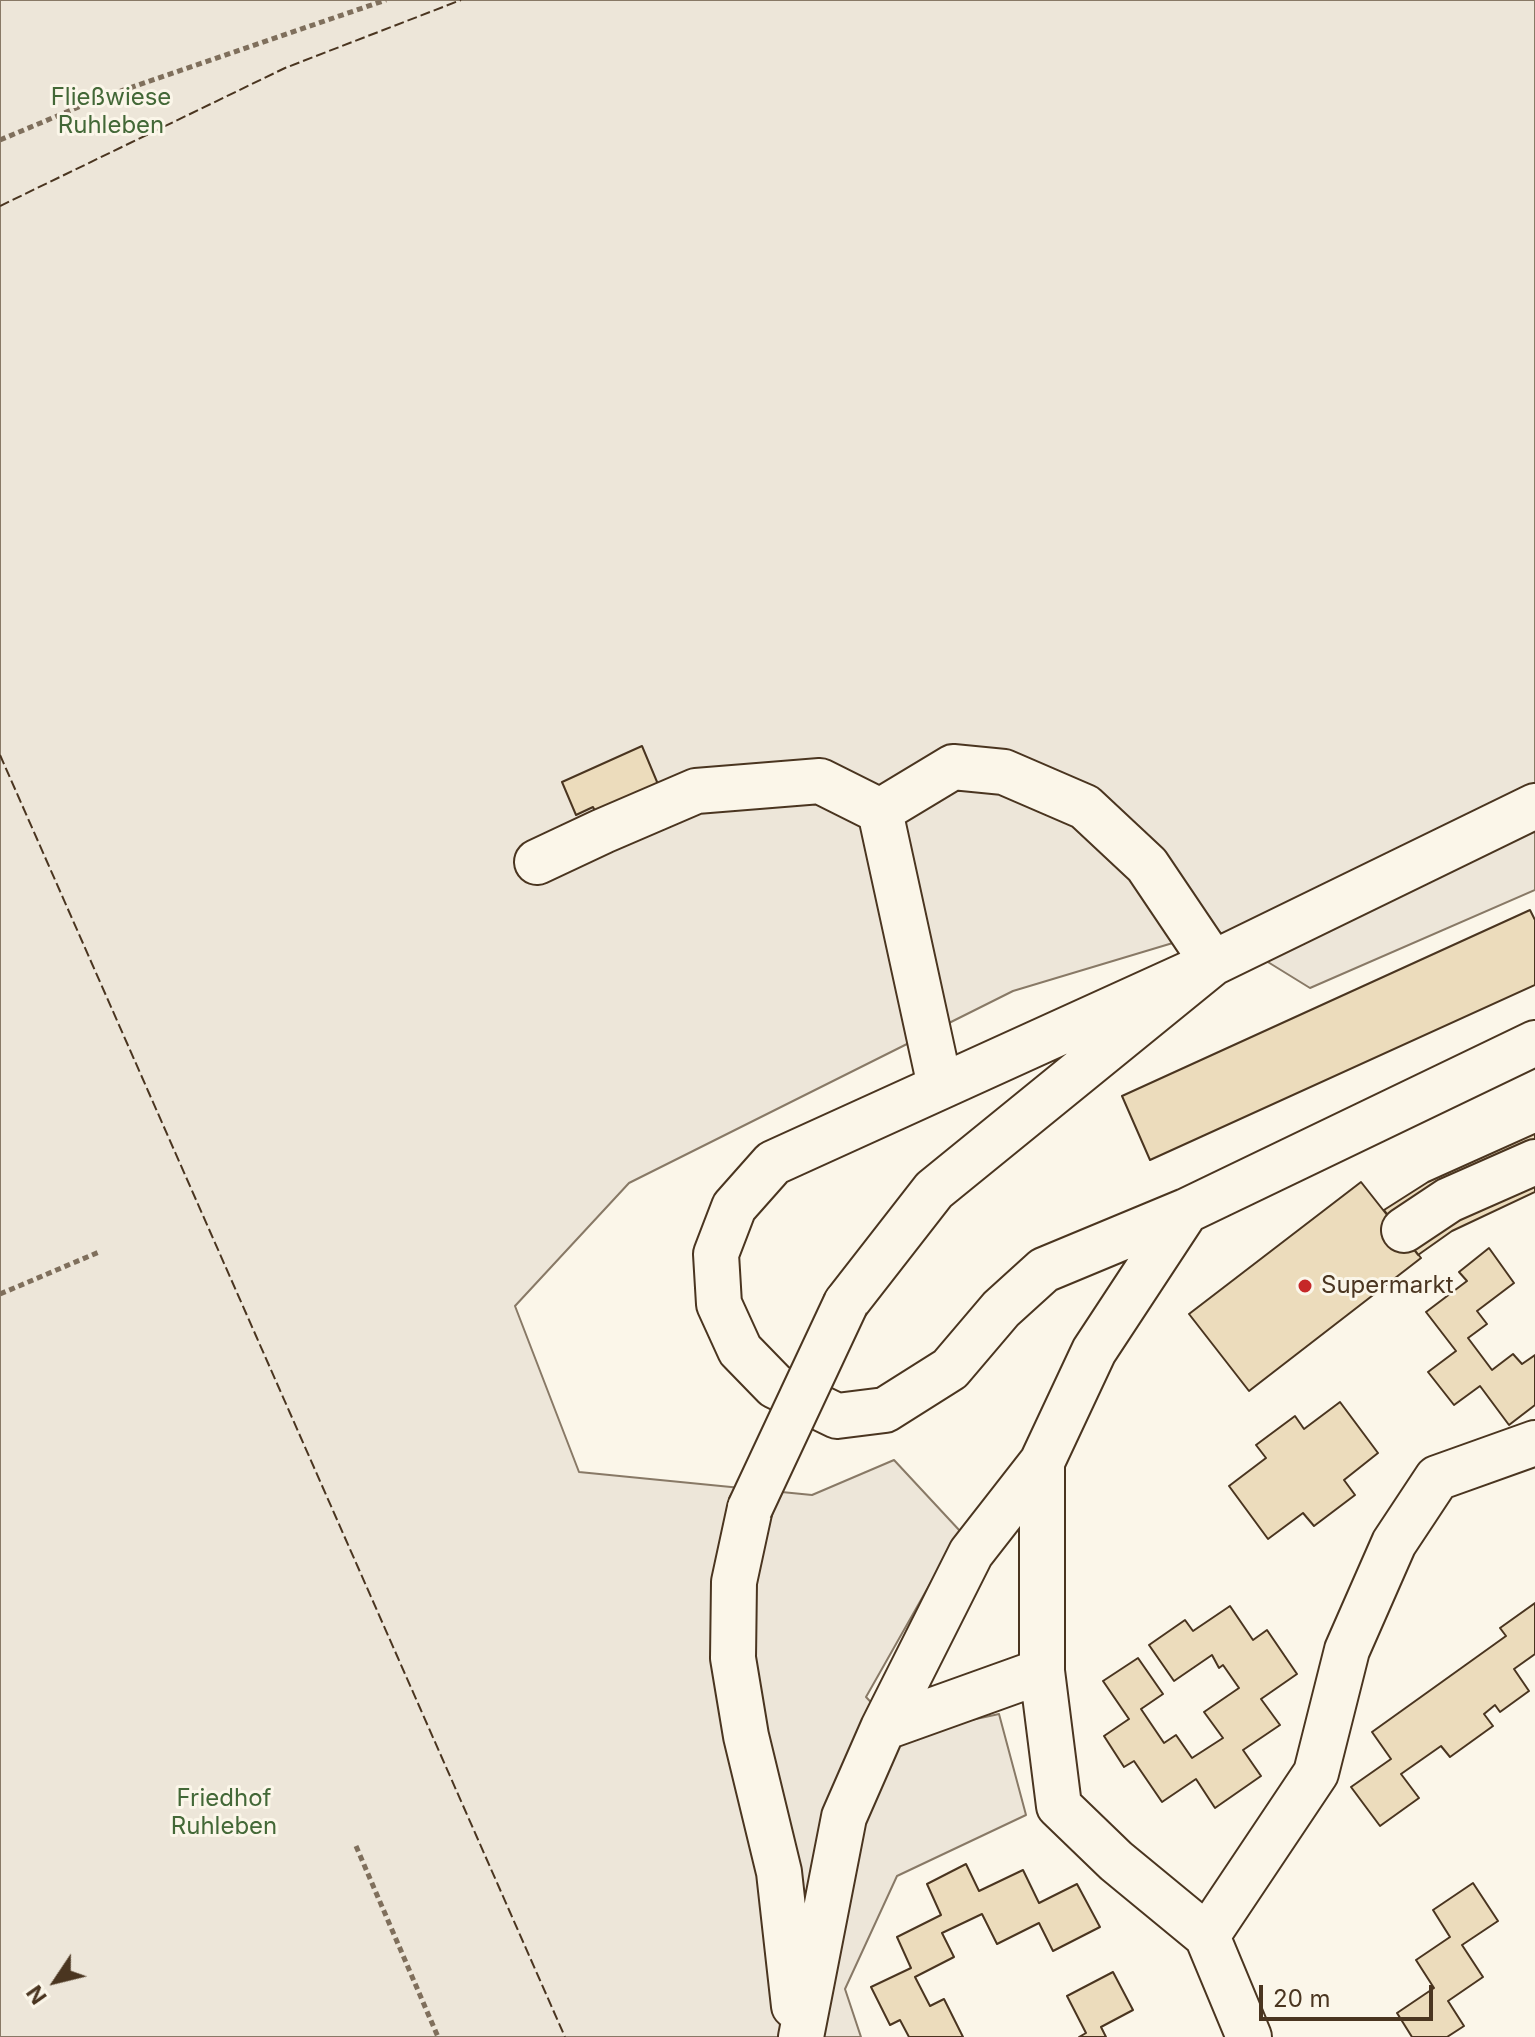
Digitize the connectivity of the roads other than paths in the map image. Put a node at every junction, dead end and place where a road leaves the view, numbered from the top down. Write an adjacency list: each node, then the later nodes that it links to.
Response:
1 (1535, 806): 4 (lane)
2 (880, 811): 3 (lane); 4 (lane); 6 (lane)
3 (537, 862)
4 (1213, 963): 6 (lane); 15 (lane, bridge)
5 (1535, 1043): 8 (lane)
6 (940, 1086): 8 (lane)
7 (1535, 1162): 9 (lane)
8 (1186, 1211): 11 (lane)
9 (1404, 1230)
10 (1535, 1443): 14 (lane)
11 (1042, 1462): 12 (lane); 13 (lane)
12 (1042, 1671): 13 (lane); 14 (lane)
13 (883, 1728): 15 (lane)
14 (1207, 1936): 16 (lane)
15 (799, 2037)
16 (1249, 2037)

